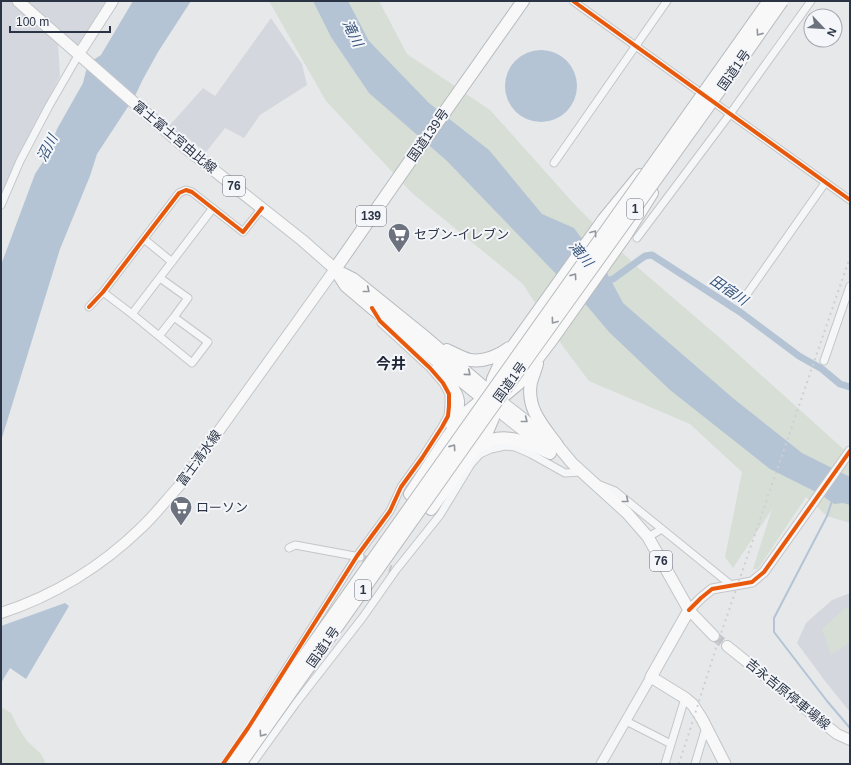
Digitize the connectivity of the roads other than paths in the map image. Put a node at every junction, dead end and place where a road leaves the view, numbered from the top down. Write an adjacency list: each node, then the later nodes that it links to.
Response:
1 (18, 1): 10 (main road, 富士富士宮由比線 / 76)
2 (113, 1): 10 (main road)
3 (523, 1): 22 (highway, 国道139号 / 139)
4 (572, 1): 9 (street)
5 (667, 1): 9 (street)
6 (770, 1): 11 (highway, 国道1号 / 1, bridge)
7 (782, 1): 11 (highway, 国道1号 / 1, one-way to 11, bridge)
8 (811, 1): 12 (street)
9 (635, 46): 12 (street); 13 (street)
10 (80, 56): 16 (street); 18 (main road, 富士富士宮由比線 / 76)
11 (702, 106): 32 (highway, 1, one-way to 11, bridge); 34 (highway, 1, bridge); 54 (highway, 国道1号 / 1, bridge)
12 (730, 114): 14 (street); 19 (street)
13 (554, 163)
14 (825, 182): 15 (street); 26 (street)
15 (850, 200)
16 (1, 205)
17 (213, 208): 18 (street); 20 (street); 21 (street)
18 (262, 208): 22 (main road, 富士富士宮由比線 / 76)
19 (637, 238)
20 (144, 239): 21 (street); 25 (street)
21 (172, 262): 23 (street)
22 (335, 269): 28 (highway); 33 (highway, one-way to 33); 49 (main road, 富士清水線)
23 (160, 278): 29 (street); 30 (street)
24 (850, 286): 35 (street)
25 (103, 292): 27 (street); 29 (street)
26 (747, 294)
27 (89, 307)
28 (372, 308): 33 (highway); 46 (street)
29 (132, 314): 31 (street)
30 (174, 317): 31 (street); 31 (street)
31 (159, 336)
32 (517, 341): 33 (highway, 1); 36 (highway, 1)
33 (423, 342): 36 (highway); 37 (highway, 1)
34 (539, 357): 36 (highway, 1); 39 (highway, 1)
35 (824, 361)
36 (492, 400): 37 (highway, 1); 38 (highway, 1); 39 (main road, 76)
37 (447, 438): 54 (highway, 1, one-way to 37, bridge)
38 (476, 448): 39 (highway, 1); 54 (highway, 1, bridge)
39 (554, 449): 41 (main road, 76)
40 (850, 451): 47 (street)
41 (581, 472): 42 (main road, 76); 62 (street)
42 (592, 482): 43 (street, one-way to 43); 44 (main road, 76)
43 (662, 529): 44 (street); 47 (street)
44 (648, 538): 48 (main road, 76)
45 (289, 548): 46 (street)
46 (358, 557): 59 (street)
47 (731, 585): 48 (street)
48 (689, 610): 50 (main road); 52 (main road)
49 (1, 613)
50 (714, 636)
51 (727, 646): 57 (main road, 吉永吉原停車場線)
52 (651, 678): 53 (main road); 55 (street)
53 (685, 698): 56 (main road); 58 (street)
54 (271, 711): 60 (highway, 国道1号 / 1, bridge); 61 (highway, 国道1号 / 1, one-way to 61, bridge)
55 (626, 721): 58 (street); 63 (street)
56 (706, 727): 65 (street); 66 (main road)
57 (850, 740)
58 (672, 744): 64 (street)
59 (223, 764)
60 (228, 764)
61 (240, 764)
62 (252, 764)
63 (601, 764)
64 (665, 764)
65 (695, 764)
66 (725, 764)

